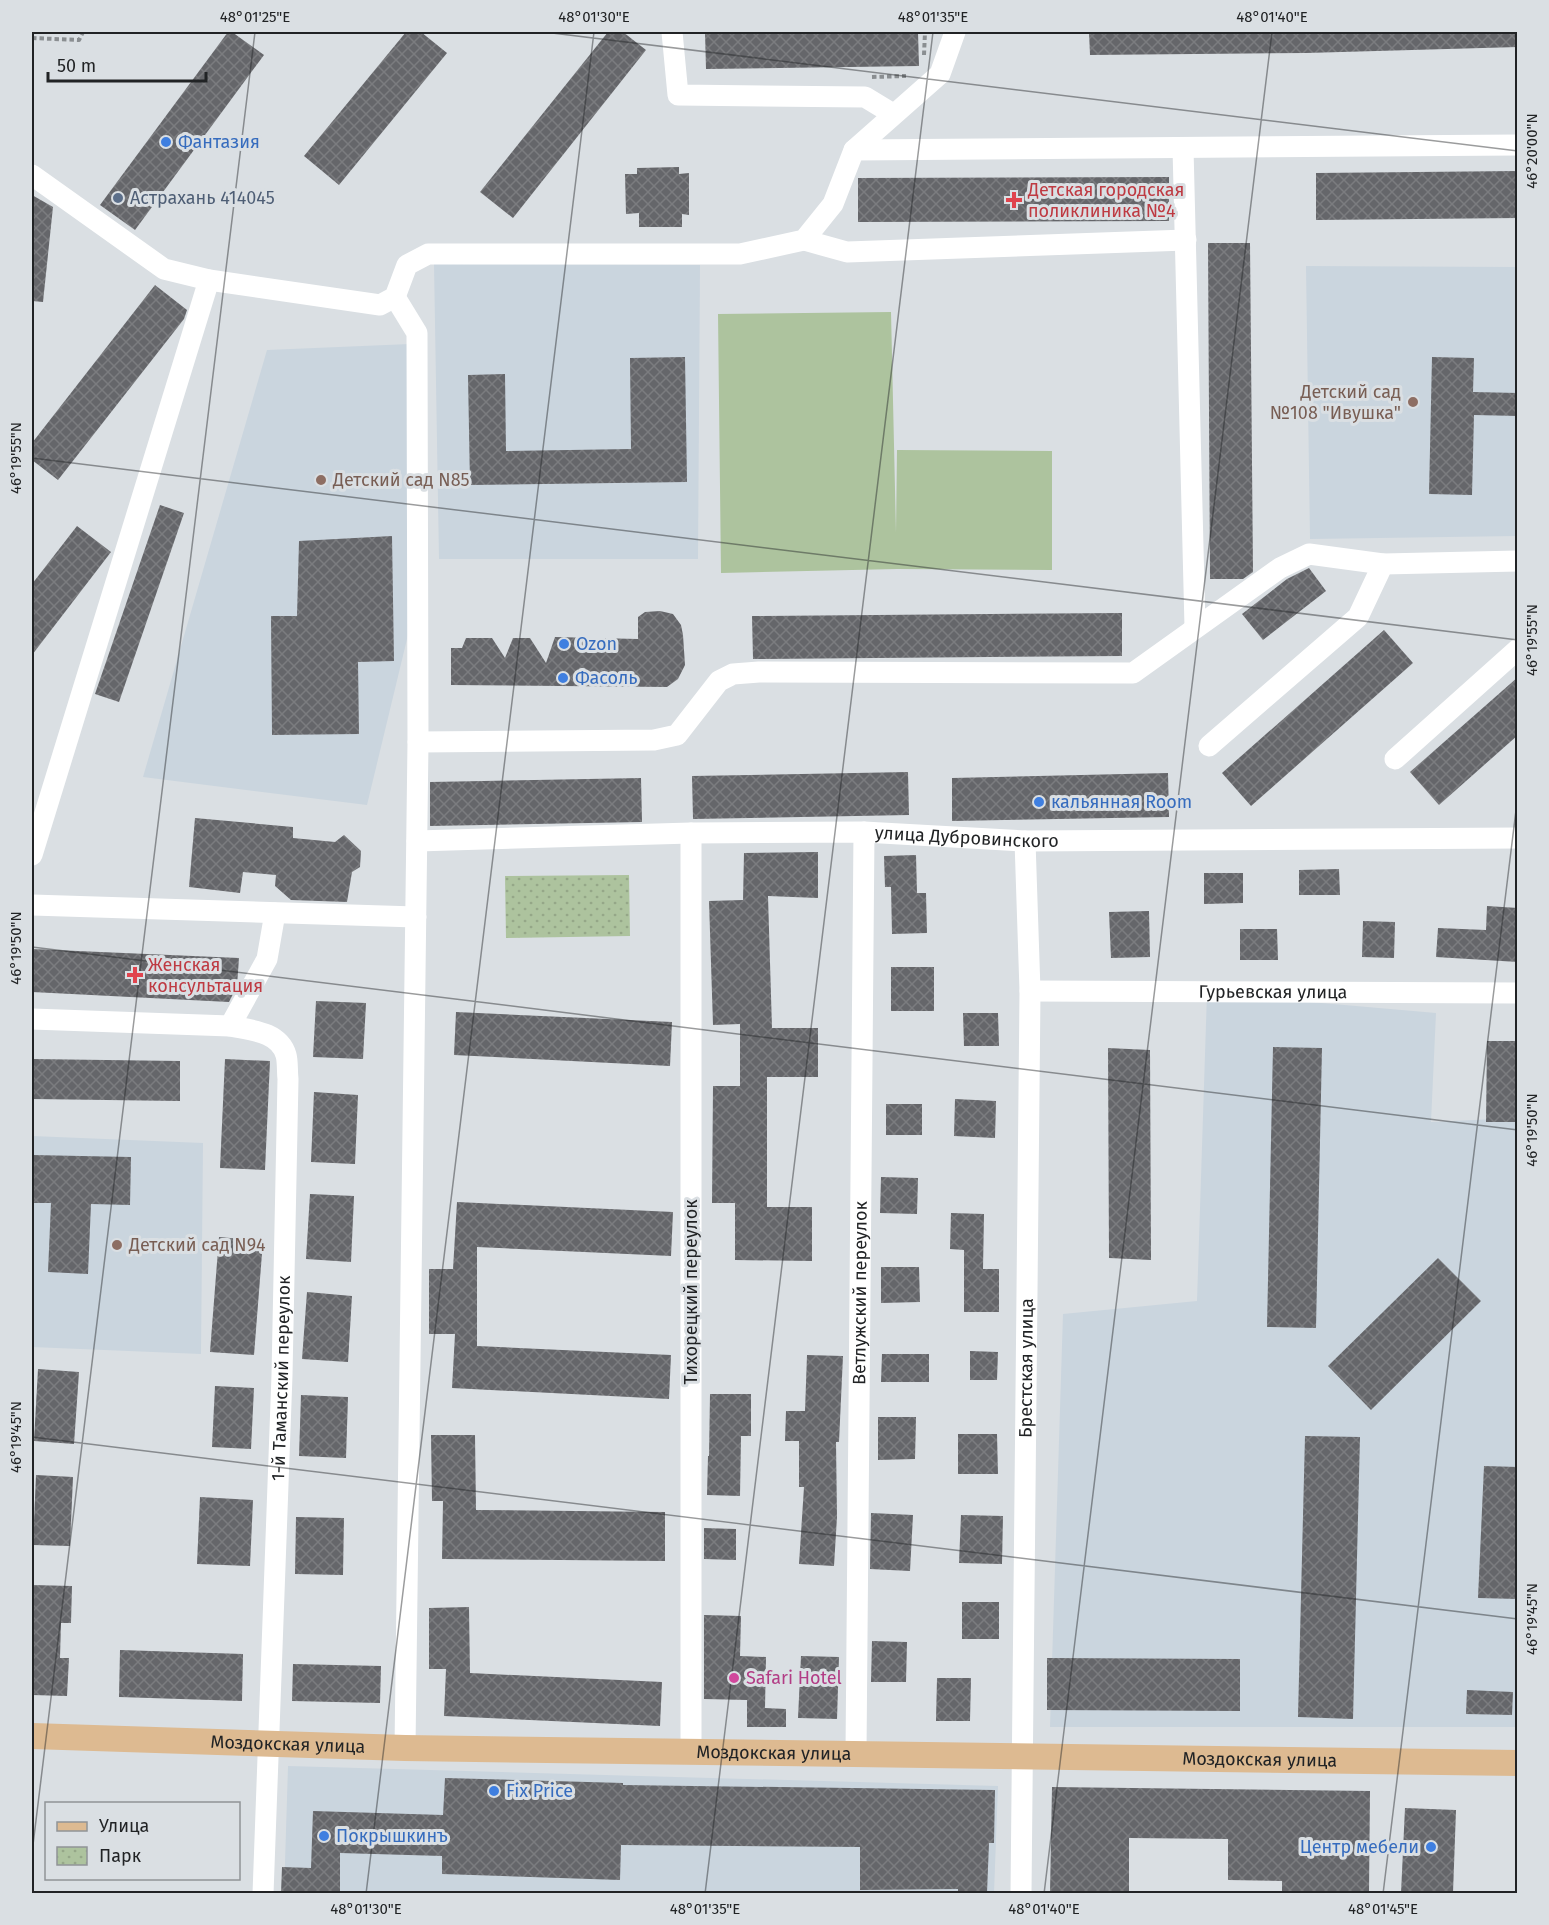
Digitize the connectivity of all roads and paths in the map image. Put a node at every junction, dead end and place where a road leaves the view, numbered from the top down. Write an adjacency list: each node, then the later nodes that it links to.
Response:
1 (83, 32): 5 (path)
2 (672, 32): 9 (street)
3 (925, 32): 6 (path)
4 (955, 32): 9 (street)
5 (32, 38)
6 (923, 65)
7 (911, 76): 8 (path)
8 (864, 77)
9 (894, 114): 12 (street)
10 (1518, 145): 11 (street)
11 (1183, 148): 12 (street); 15 (street)
12 (854, 150): 14 (street)
13 (32, 175): 16 (street)
14 (804, 240): 15 (street); 17 (street)
15 (1186, 240): 20 (street)
16 (209, 280): 17 (street); 30 (street)
17 (395, 297): 22 (street)
18 (1518, 561): 19 (street)
19 (1383, 564): 20 (street); 23 (street)
20 (1195, 627): 22 (street)
21 (1518, 649): 24 (street)
22 (418, 742): 28 (street)
23 (1209, 746)
24 (1395, 759)
25 (864, 832): 26 (street, улица Дубровинского); 29 (street, улица Дубровинского); 42 (street, Ветлужский переулок)
26 (691, 833): 28 (street, улица Дубровинского); 41 (street, Тихорецкий переулок)
27 (1518, 838): 29 (street, улица Дубровинского)
28 (417, 841): 33 (street)
29 (1025, 841): 34 (street, Брестская улица)
30 (32, 855)
31 (32, 905): 32 (street)
32 (275, 913): 33 (street); 37 (street)
33 (416, 917): 40 (street)
34 (1030, 991): 35 (street, Гурьевская улица); 43 (street, Брестская улица)
35 (1518, 993)
36 (32, 1019): 37 (street)
37 (230, 1026): 39 (street, 1-й Таманский переулок)
38 (32, 1736): 39 (main road, Моздокская улица)
39 (269, 1744): 40 (main road, Моздокская улица); 45 (street, 1-й Таманский переулок)
40 (405, 1748): 41 (main road, Моздокская улица)
41 (691, 1751): 42 (main road, Моздокская улица)
42 (856, 1754): 43 (main road, Моздокская улица)
43 (1023, 1756): 44 (main road, Моздокская улица); 46 (street, Брестская улица)
44 (1518, 1763)
45 (263, 1893)
46 (1021, 1893)

